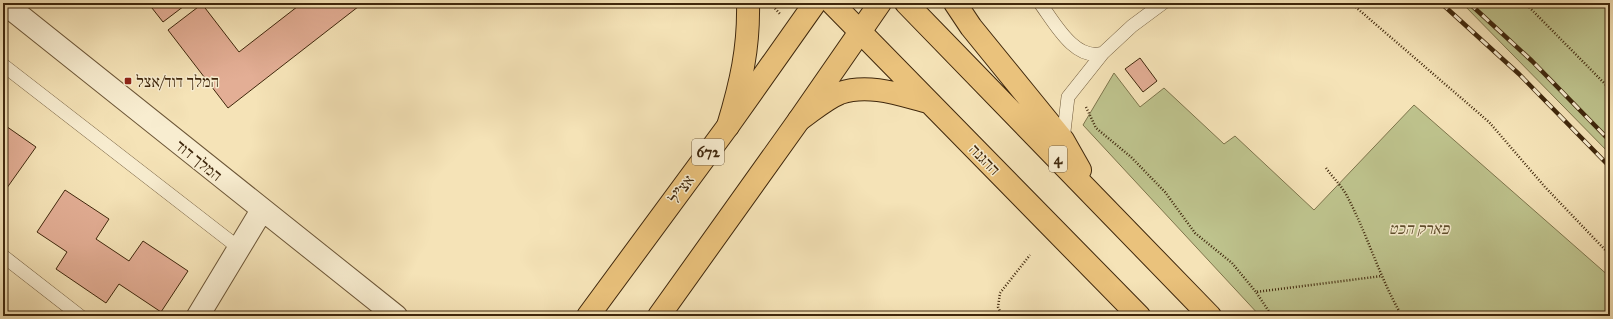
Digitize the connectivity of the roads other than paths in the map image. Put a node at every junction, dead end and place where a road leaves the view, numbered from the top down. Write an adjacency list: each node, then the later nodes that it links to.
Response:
1 (4, 3): 18 (street, המלך דוד)
2 (748, 3): 15 (main road)
3 (815, 3): 15 (main road, אצ"ל / 672)
4 (832, 3): 10 (main road, ההגנה)
5 (880, 3): 10 (main road)
6 (906, 3): 17 (main road, 4)
7 (955, 3): 16 (main road)
8 (1040, 3): 11 (lane)
9 (1163, 3): 11 (lane)
10 (860, 32): 13 (main road, ההגנה); 14 (main road)
11 (1103, 53): 16 (lane)
12 (3, 66): 19 (lane)
13 (929, 102): 14 (main road); 26 (main road, ההגנה)
14 (799, 120): 25 (main road)
15 (728, 126): 24 (main road, אצ"ל / 672)
16 (1063, 140): 17 (main road)
17 (1096, 199): 27 (main road, 4)
18 (262, 210): 19 (street); 23 (street, המלך דוד)
19 (239, 248): 22 (street)
20 (3, 256): 21 (lane)
21 (80, 316)
22 (198, 316)
23 (396, 316)
24 (588, 316)
25 (659, 316)
26 (1139, 316)
27 (1210, 316)

